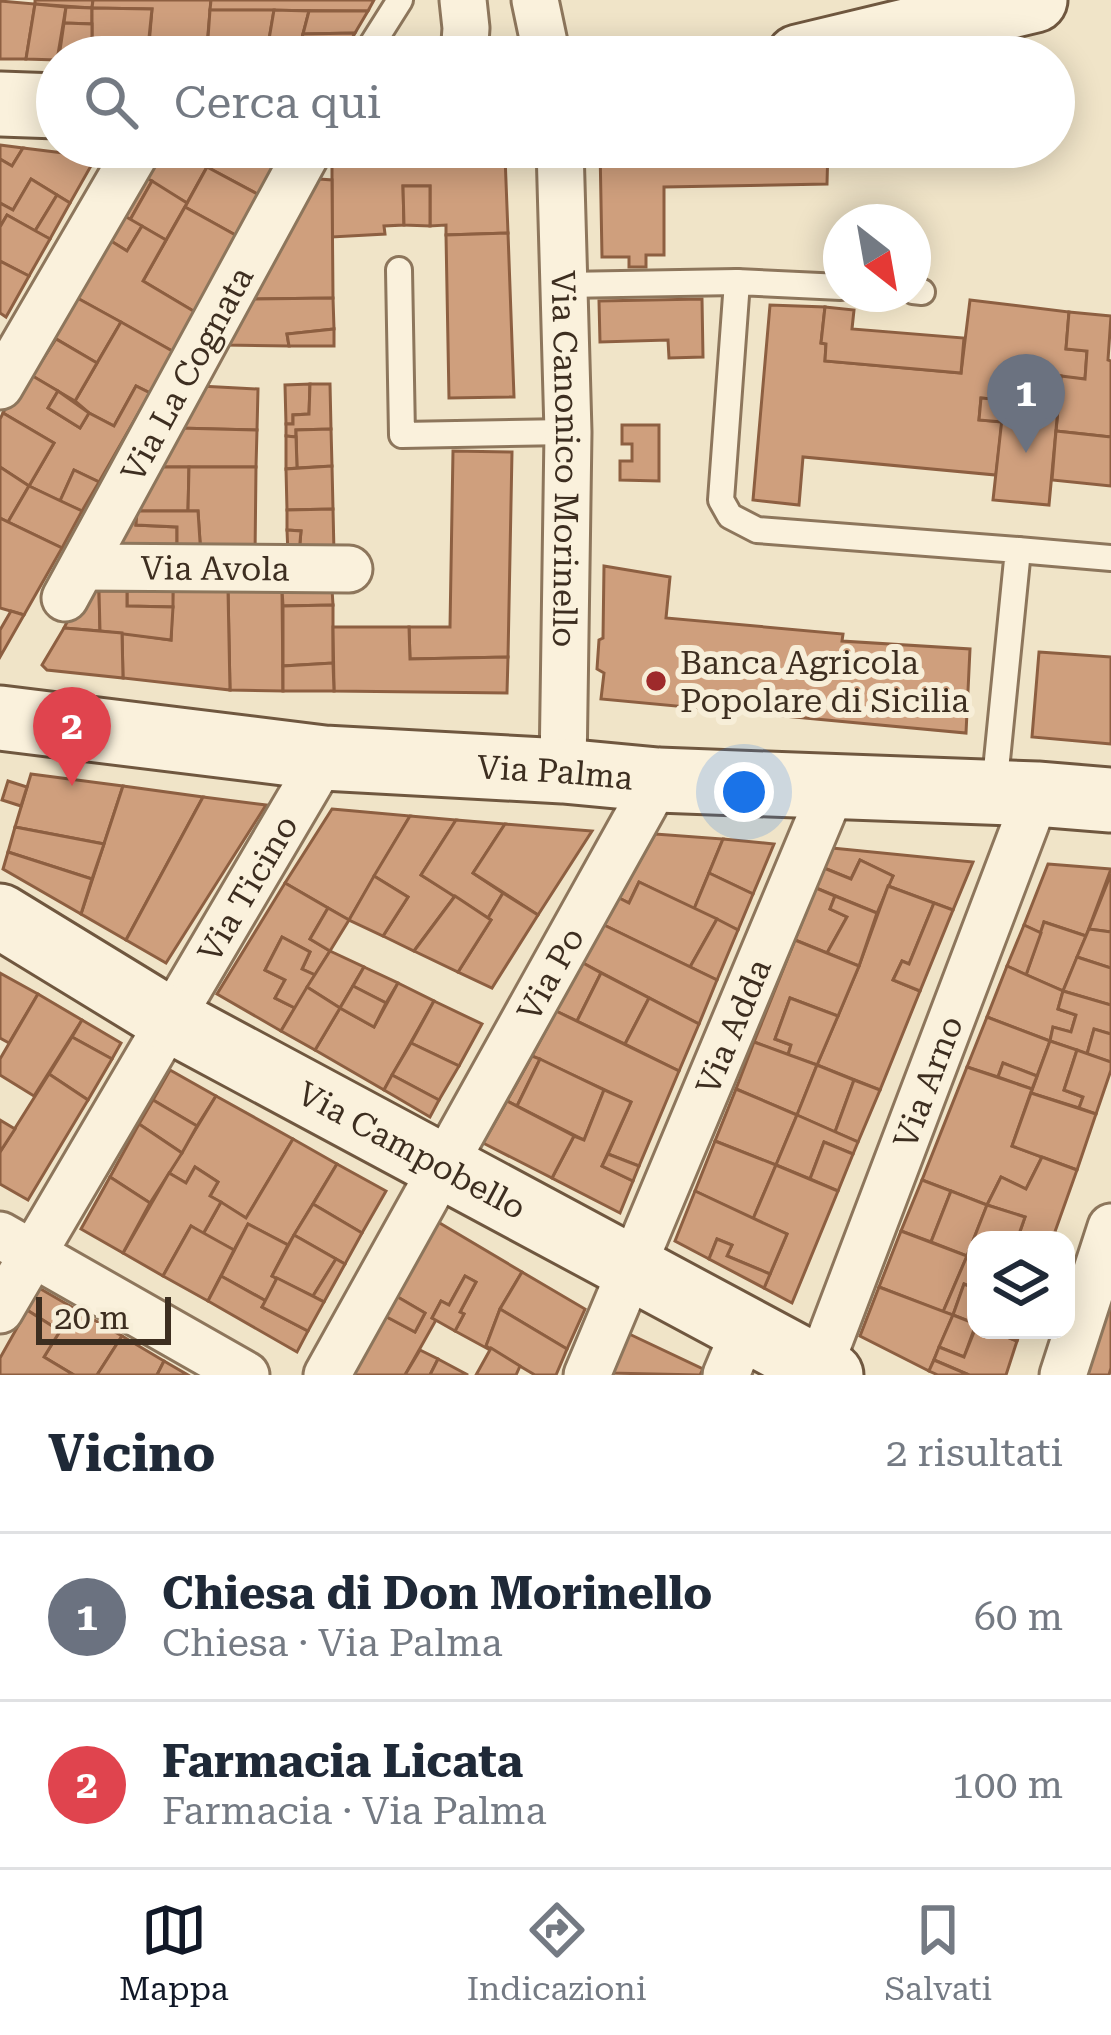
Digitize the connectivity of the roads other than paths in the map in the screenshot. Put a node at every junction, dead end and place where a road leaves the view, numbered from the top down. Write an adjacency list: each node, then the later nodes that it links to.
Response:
1 (400, 0): 6 (lane)
2 (463, 0): 7 (street)
3 (535, 0): 8 (street)
4 (1035, 0): 5 (main road)
5 (943, 11): 9 (main road)
6 (377, 36)
7 (465, 36)
8 (543, 36)
9 (864, 36)
10 (0, 104): 11 (main road)
11 (36, 105)
12 (127, 168): 19 (street)
13 (299, 168): 24 (street, Via La Cognata)
14 (561, 168): 17 (street, Via Canonico Morinello)
15 (399, 270): 20 (lane)
16 (737, 282): 17 (lane); 18 (lane); 21 (lane)
17 (564, 285): 20 (street, Via Canonico Morinello)
18 (823, 286)
19 (0, 386)
20 (568, 432): 27 (street, Via Canonico Morinello)
21 (1018, 550): 22 (lane); 30 (lane)
22 (1111, 558)
23 (349, 569): 24 (street, Via Avola)
24 (74, 583)
25 (0, 718): 26 (main road, Via Palma)
26 (324, 758): 27 (main road, Via Palma); 33 (street, Via Ticino)
27 (563, 771): 28 (main road, Via Palma)
28 (658, 780): 29 (main road, Via Palma); 34 (street, Via Po)
29 (834, 785): 30 (main road, Via Palma); 37 (street, Via Adda)
30 (1015, 793): 31 (main road, Via Palma); 40 (street, Via Arno)
31 (1111, 800)
32 (0, 916): 33 (main road, Via Campobello)
33 (170, 1020): 34 (main road, Via Campobello); 36 (street, Via Ticino)
34 (443, 1168): 37 (main road, Via Campobello); 42 (street, Via Po)
35 (1111, 1227): 44 (street)
36 (16, 1244): 38 (street, Via Ticino); 41 (street)
37 (632, 1268): 39 (main road, Via Campobello); 43 (street, Via Adda)
38 (0, 1310)
39 (736, 1351): 40 (main road, Via Campobello)
40 (825, 1372)
41 (246, 1375)
42 (327, 1375)
43 (586, 1375)
44 (1063, 1375)

